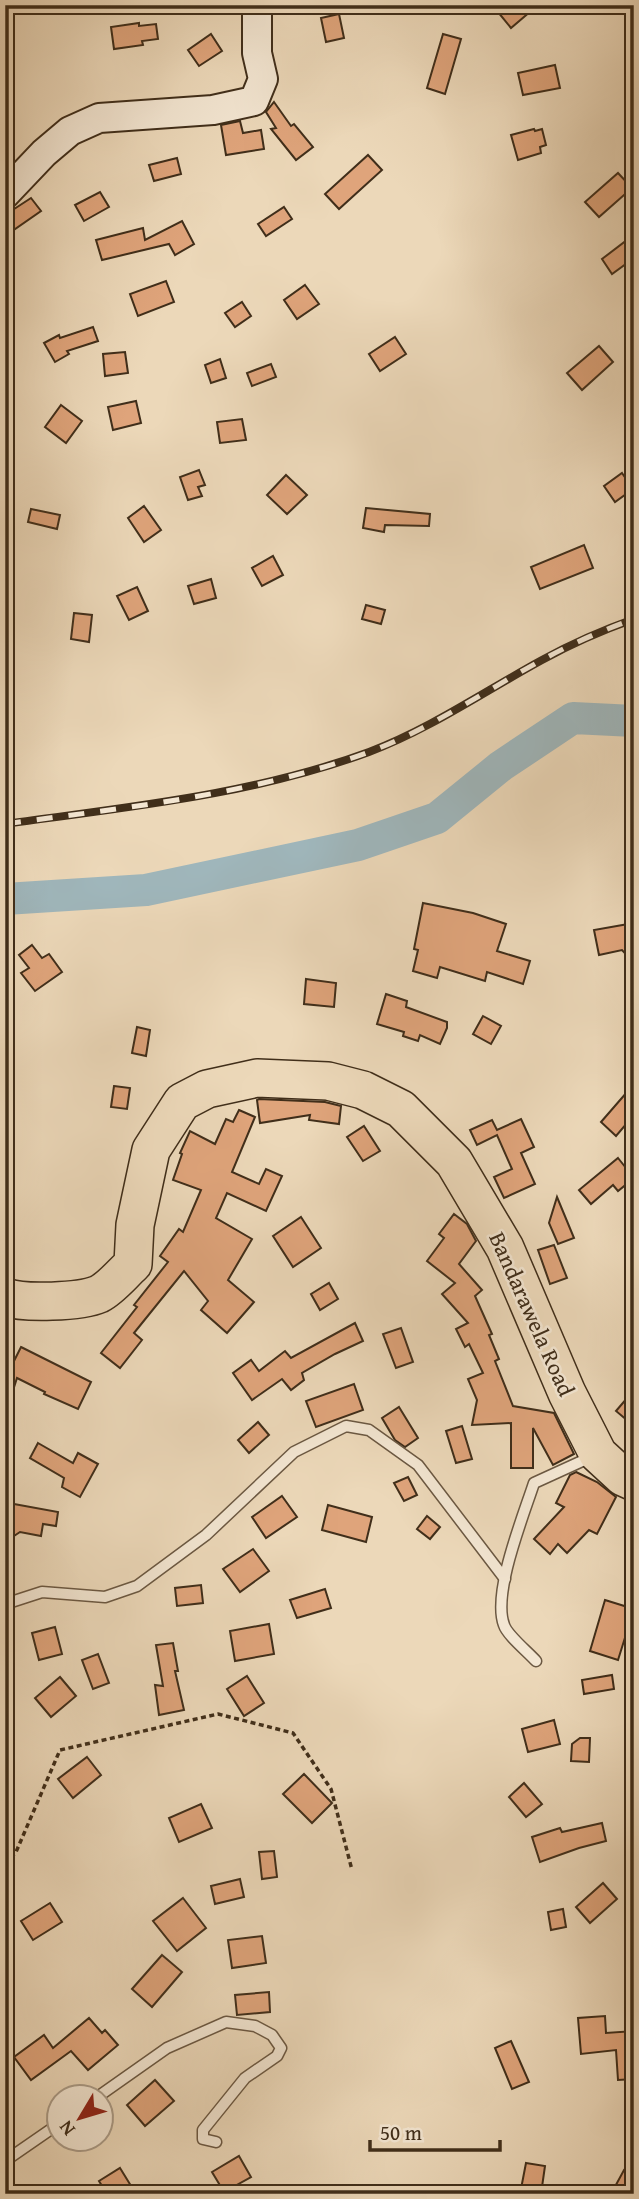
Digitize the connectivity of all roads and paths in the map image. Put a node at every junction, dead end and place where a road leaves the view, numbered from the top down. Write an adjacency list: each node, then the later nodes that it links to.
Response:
1 (257, 5): 2 (street)
2 (5, 194)
3 (5, 1297): 4 (highway, Bandarawela Road)
4 (598, 1454): 5 (highway, Bandarawela Road); 6 (lane)
5 (634, 1482)
6 (505, 1579): 7 (lane); 8 (lane)
7 (5, 1604)
8 (536, 1661)
9 (5, 1864): 10 (path)
10 (352, 1870)
11 (116, 2084): 13 (lane)
12 (46, 2133): 14 (lane)
13 (216, 2142)
14 (5, 2161)

